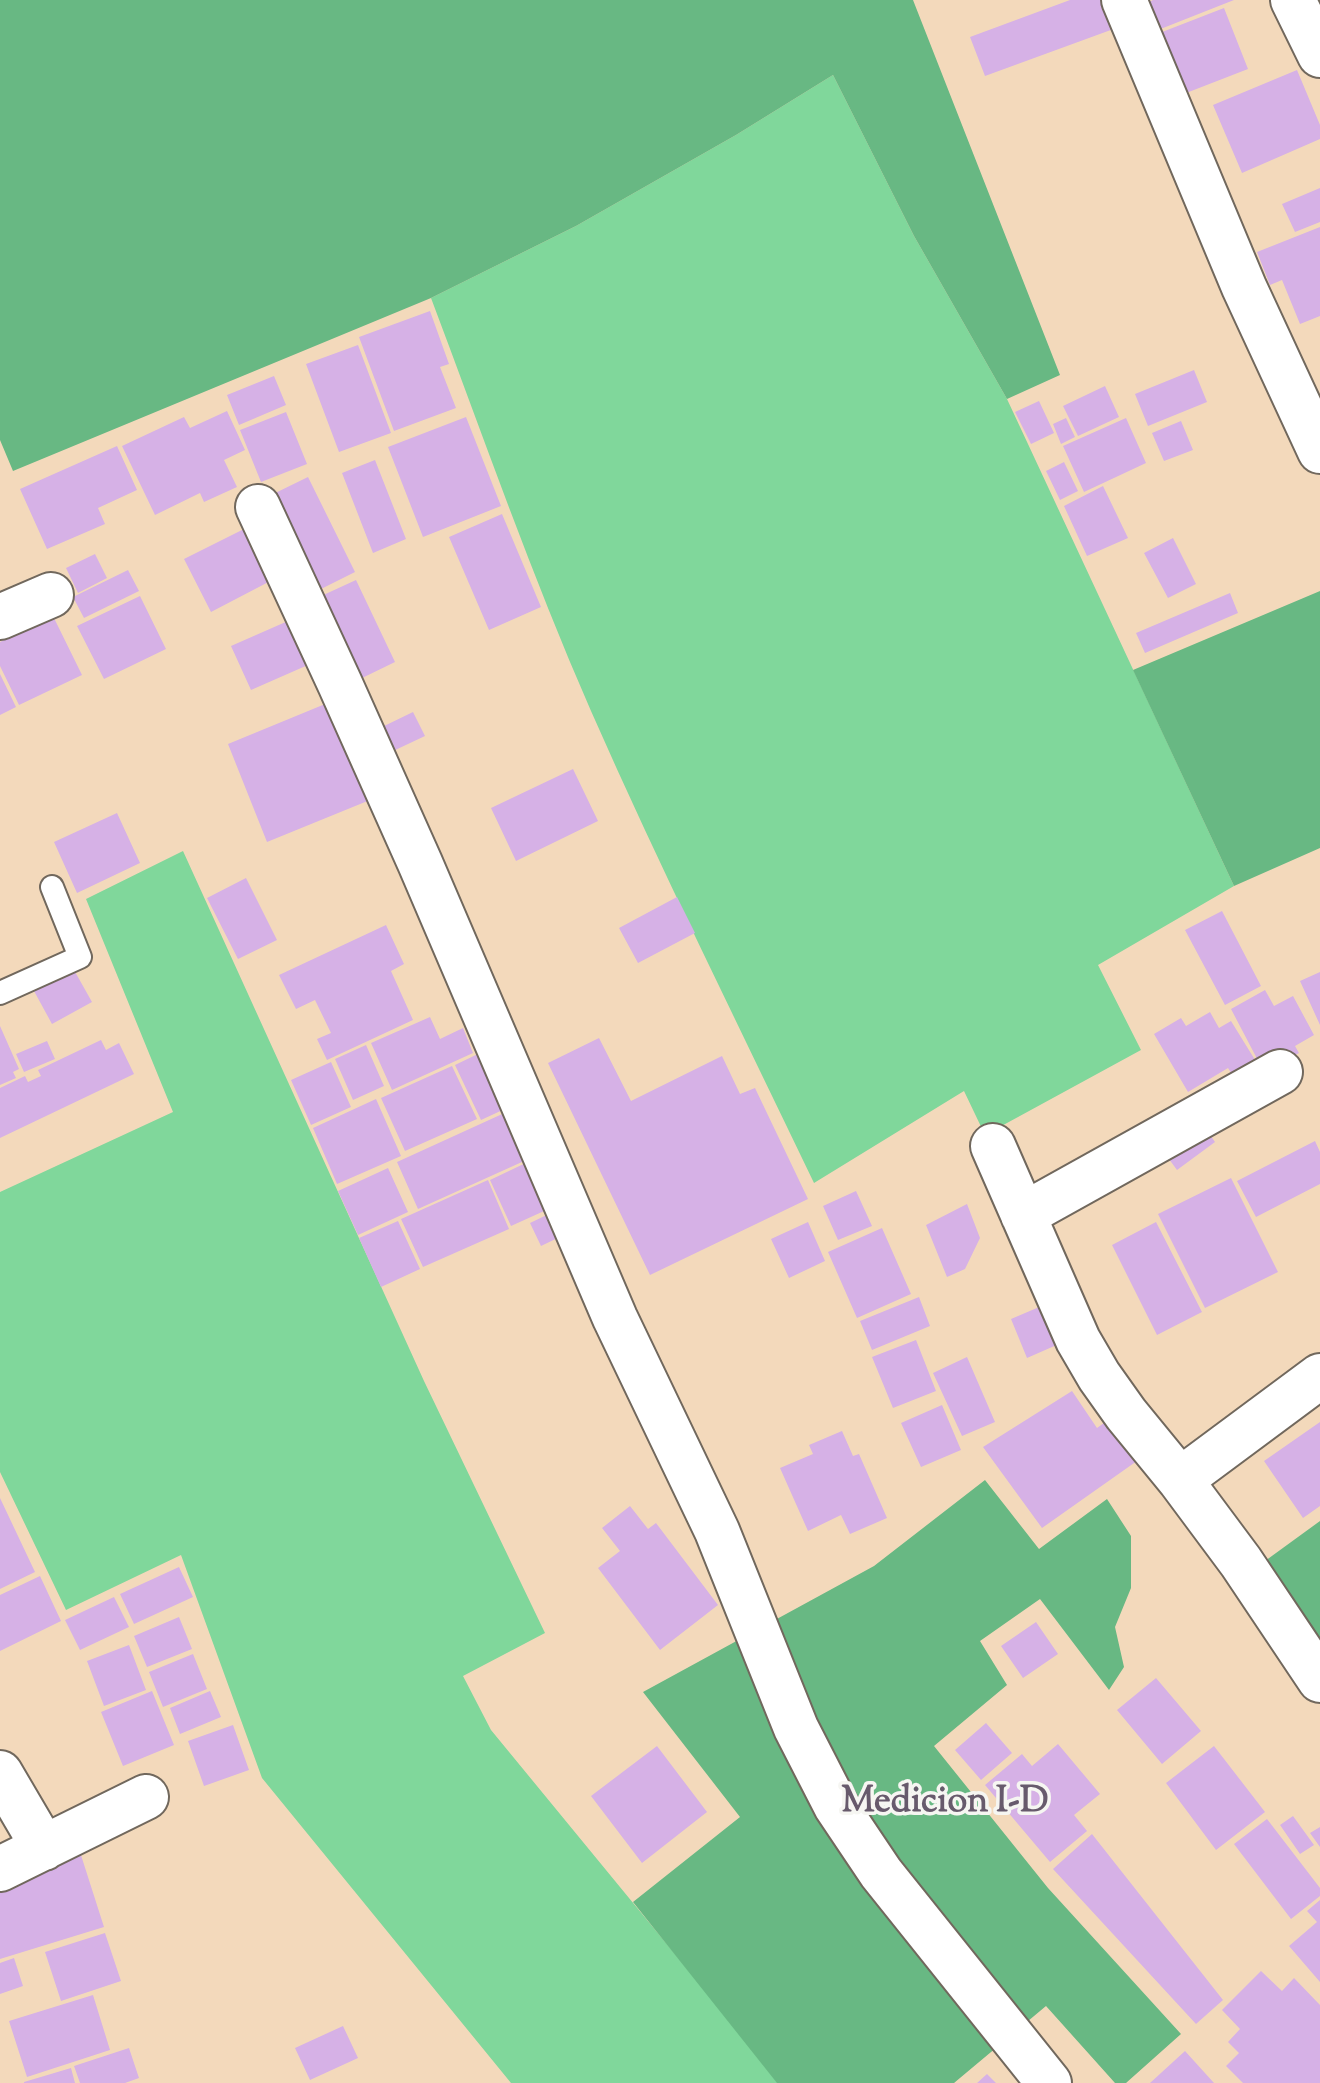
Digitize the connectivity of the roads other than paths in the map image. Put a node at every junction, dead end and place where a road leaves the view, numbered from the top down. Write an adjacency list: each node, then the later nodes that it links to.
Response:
1 (1124, 0): 4 (street)
2 (1293, 0): 3 (street)
3 (1320, 55)
4 (1320, 451)
5 (258, 507): 20 (street)
6 (51, 595): 7 (street)
7 (0, 617)
8 (52, 887): 9 (lane)
9 (0, 993)
10 (1280, 1072): 12 (street)
11 (993, 1146): 12 (street)
12 (1023, 1215): 14 (street)
13 (1320, 1376): 14 (street)
14 (1180, 1480): 15 (street)
15 (1320, 1680)
16 (0, 1773): 18 (street)
17 (146, 1797): 18 (street)
18 (44, 1848): 19 (street)
19 (0, 1869)
20 (1049, 2083)

